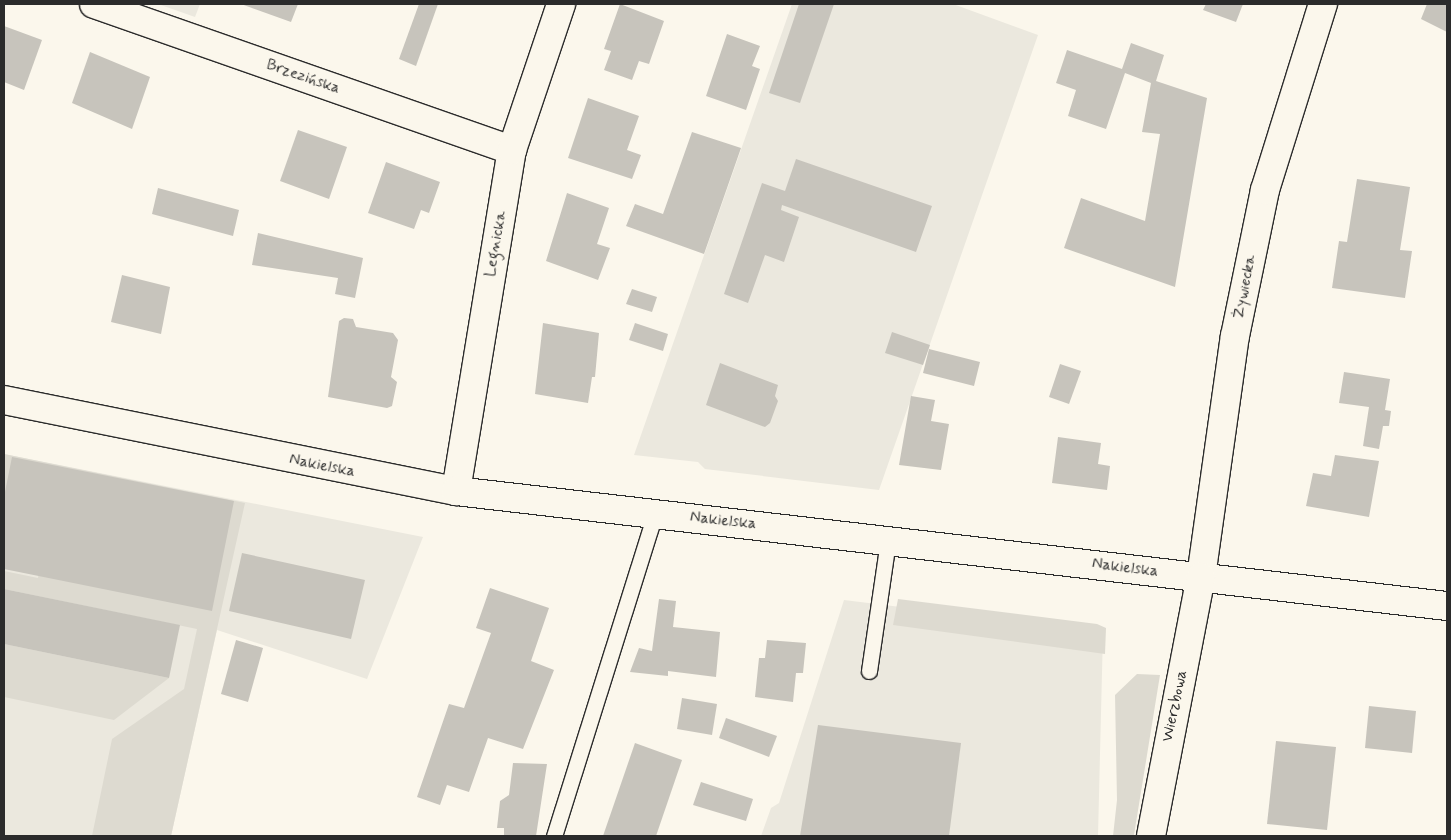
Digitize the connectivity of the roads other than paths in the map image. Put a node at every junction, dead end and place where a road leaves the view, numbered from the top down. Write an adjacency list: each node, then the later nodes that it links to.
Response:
1 (94, 4): 4 (street, Brzezińska)
2 (561, 4): 4 (street, Legnicka)
3 (1323, 4): 9 (street, Żywiecka)
4 (512, 150): 6 (street, Legnicka)
5 (4, 400): 6 (street, Nakielska)
6 (456, 491): 7 (street, Nakielska)
7 (655, 514): 8 (street, Nakielska); 12 (lane)
8 (888, 540): 9 (street, Nakielska); 11 (lane)
9 (1201, 577): 10 (street, Nakielska); 13 (street, Wierzbowa)
10 (1447, 606)
11 (869, 671)
12 (554, 836)
13 (1151, 836)

